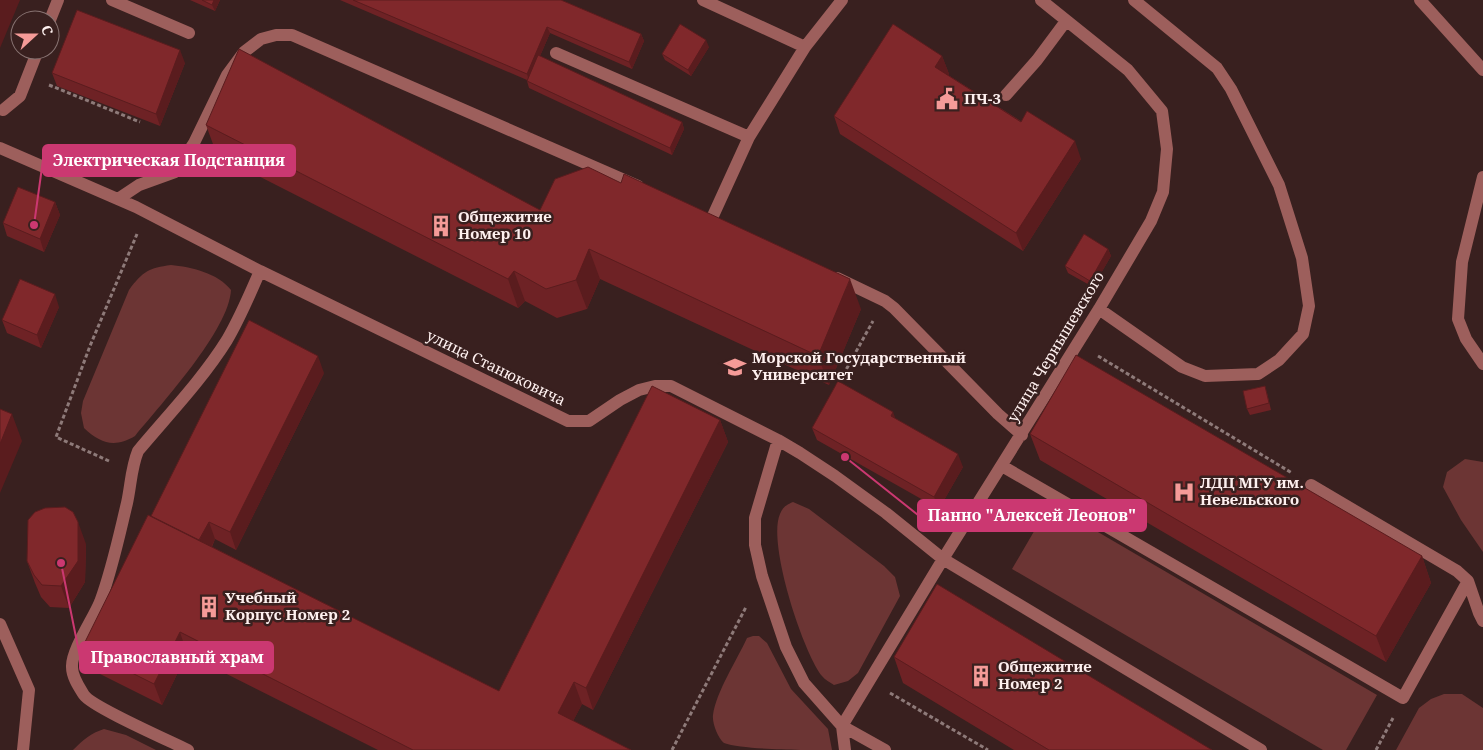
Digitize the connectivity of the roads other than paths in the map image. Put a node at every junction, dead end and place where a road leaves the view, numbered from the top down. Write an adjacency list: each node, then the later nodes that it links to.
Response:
1 (112, 0): 8 (lane)
2 (703, 0): 9 (lane)
3 (842, 0): 9 (lane)
4 (1041, 0): 7 (lane, улица Чернышевского)
5 (1134, 0): 23 (lane)
6 (1420, 0): 12 (lane)
7 (1066, 21): 13 (lane); 23 (lane, улица Чернышевского)
8 (189, 33)
9 (806, 47): 15 (lane)
10 (556, 53): 15 (lane)
11 (34, 60): 14 (lane)
12 (1483, 70)
13 (1006, 95)
14 (3, 110)
15 (749, 137): 20 (lane)
16 (0, 148): 19 (lane, улица Станюковича)
17 (1482, 183): 24 (lane)
18 (648, 190): 19 (lane)
19 (118, 199): 21 (lane, улица Станюковича)
20 (712, 218)
21 (260, 271): 26 (lane, улица Станюковича); 35 (lane)
22 (824, 272): 25 (lane)
23 (1099, 309): 25 (lane, улица Чернышевского)
24 (1483, 364)
25 (1022, 434): 27 (lane, улица Чернышевского)
26 (778, 440): 29 (lane, улица Станюковича); 33 (lane)
27 (1002, 466): 29 (lane, улица Чернышевского); 30 (lane)
28 (1311, 485): 30 (lane)
29 (943, 559): 33 (lane, улица Чернышевского); 38 (lane, улица Станюковича)
30 (1468, 580): 31 (lane)
31 (1483, 621)
32 (0, 624): 34 (lane)
33 (842, 726): 36 (lane); 37 (lane)
34 (23, 750)
35 (188, 750)
36 (845, 750)
37 (885, 750)
38 (1261, 750)

